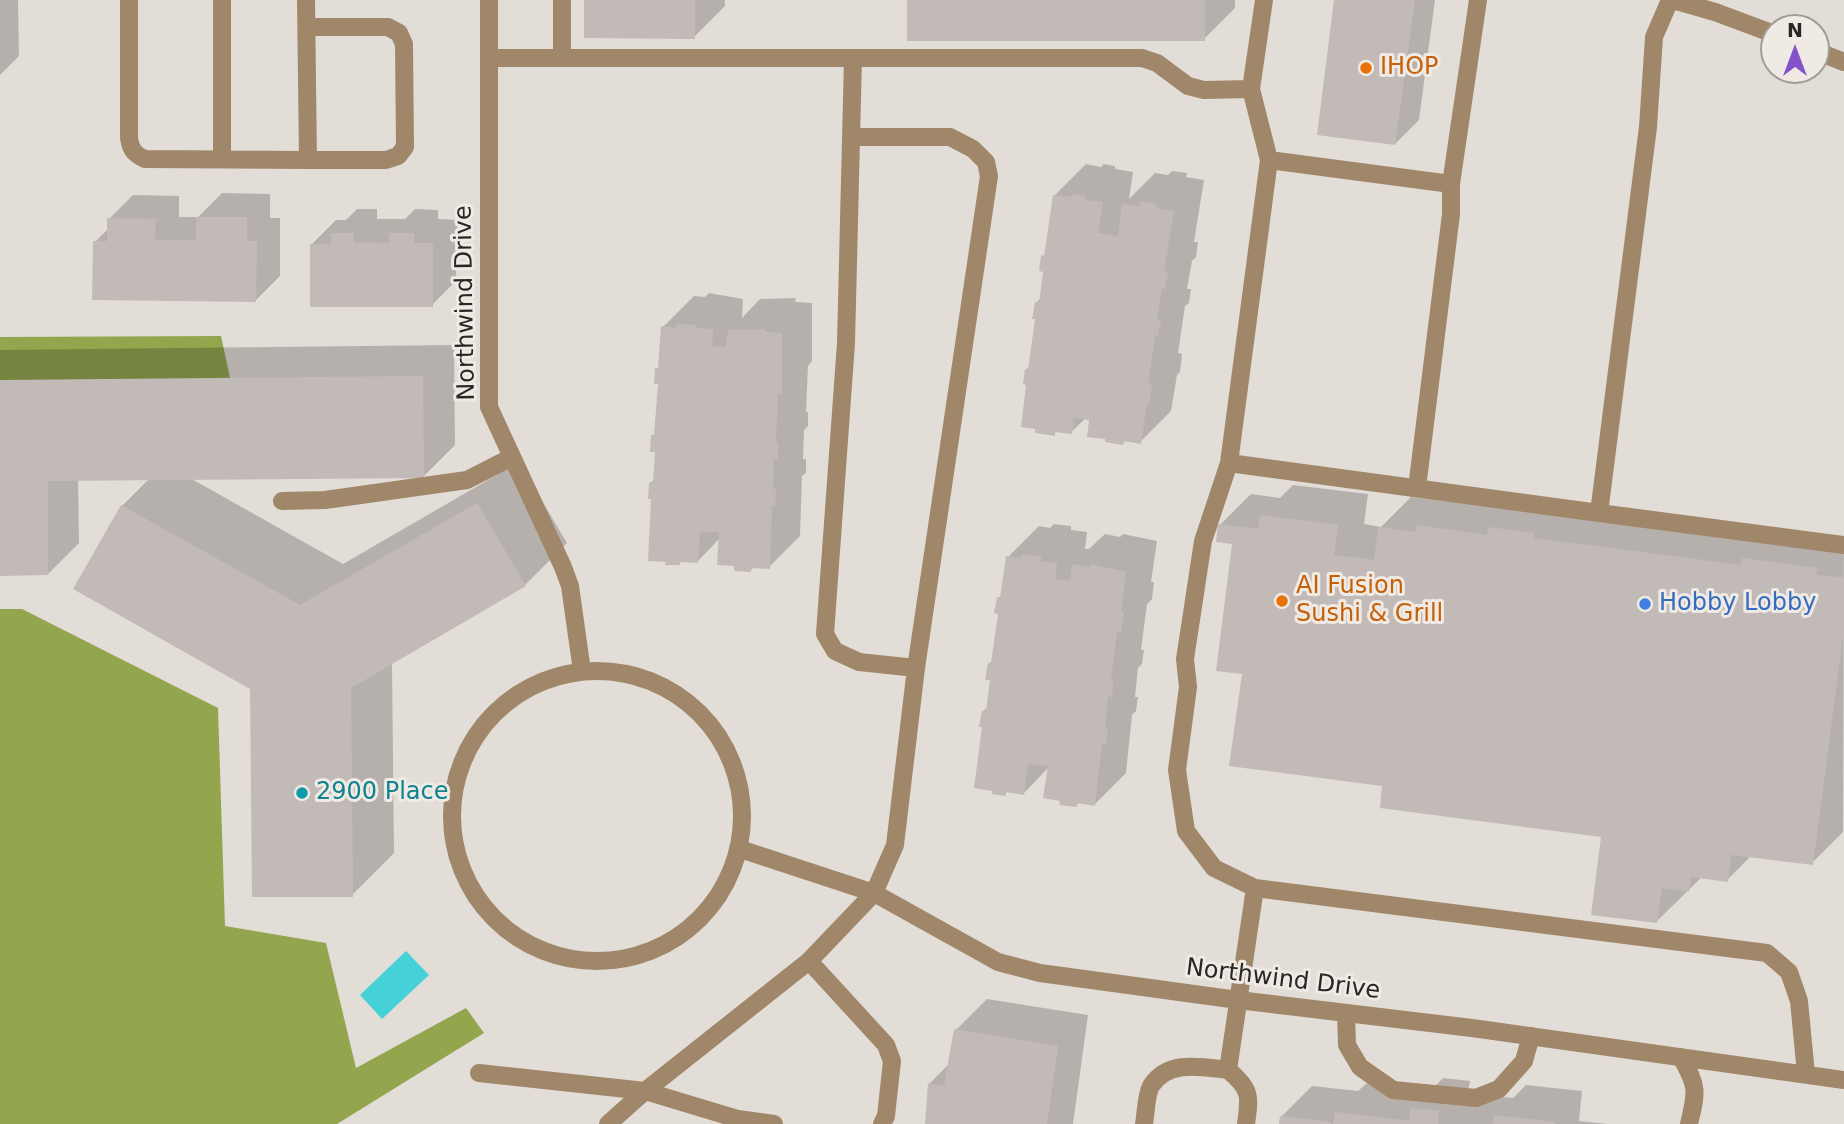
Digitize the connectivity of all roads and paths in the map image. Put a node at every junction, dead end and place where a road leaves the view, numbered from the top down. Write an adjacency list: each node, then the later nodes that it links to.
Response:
1 (129, 0): 16 (street)
2 (222, 0): 16 (street)
3 (306, 0): 9 (street)
4 (489, 0): 11 (street, Northwind Drive)
5 (562, 0): 12 (street)
6 (1264, 0): 14 (street)
7 (1478, 0): 19 (street)
8 (1672, 0): 10 (street); 24 (street)
9 (307, 27): 17 (street); 17 (street)
10 (1760, 29)
11 (489, 58): 12 (street); 20 (street, Northwind Drive)
12 (562, 58): 13 (street)
13 (853, 58): 14 (street); 15 (street)
14 (1251, 89): 18 (street)
15 (851, 136): 26 (street); 26 (street)
16 (222, 159): 17 (street)
17 (308, 160)
18 (1269, 160): 19 (street); 21 (street)
19 (1451, 184): 22 (street)
20 (512, 457): 23 (street); 27 (street, Northwind Drive)
21 (1229, 463): 22 (street); 29 (street)
22 (1417, 488): 24 (street)
23 (282, 501)
24 (1599, 513): 25 (street)
25 (1844, 545)
26 (916, 668): 30 (street)
27 (582, 671): 28 (street); 28 (street)
28 (740, 849): 30 (street, Northwind Drive)
29 (1255, 888): 32 (street); 38 (street)
30 (874, 893): 31 (street); 32 (street, Northwind Drive)
31 (809, 961): 40 (street); 43 (street)
32 (1238, 1000): 33 (street, Northwind Drive); 36 (street)
33 (1346, 1013): 34 (street, Northwind Drive); 34 (street)
34 (1531, 1036): 35 (street, Northwind Drive)
35 (1681, 1057): 38 (street, Northwind Drive); 46 (street)
36 (1228, 1070): 44 (street); 45 (street)
37 (479, 1073): 40 (street)
38 (1806, 1074): 39 (street, Northwind Drive)
39 (1844, 1080)
40 (645, 1091): 41 (street); 42 (street)
41 (608, 1124)
42 (774, 1124)
43 (882, 1124)
44 (1144, 1124)
45 (1246, 1124)
46 (1689, 1124)

